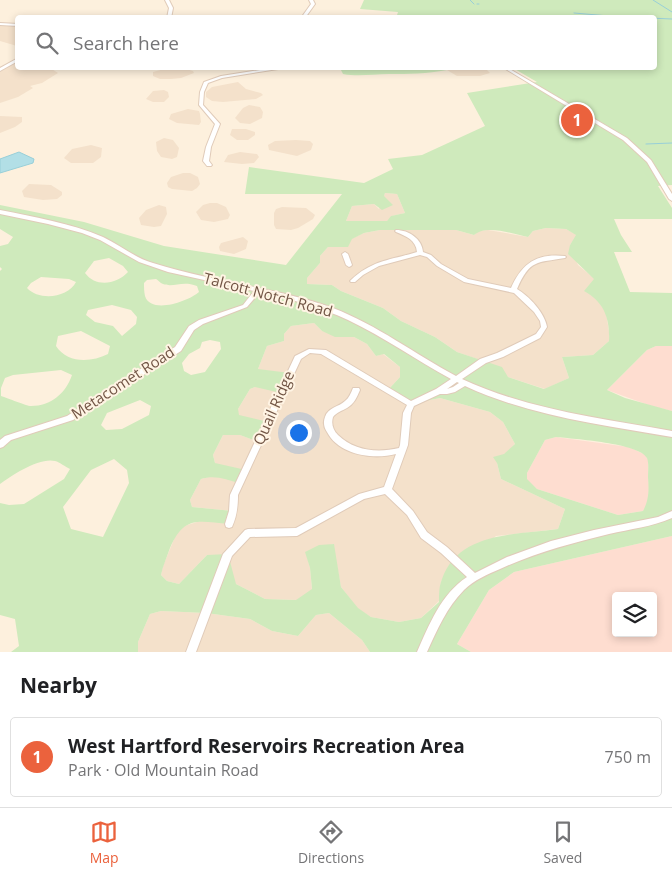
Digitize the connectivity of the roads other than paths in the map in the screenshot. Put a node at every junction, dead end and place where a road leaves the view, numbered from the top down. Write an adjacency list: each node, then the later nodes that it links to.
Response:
1 (167, 0): 3 (street)
2 (311, 0): 4 (street)
3 (170, 15)
4 (305, 15)
5 (0, 24): 6 (street)
6 (15, 25)
7 (15, 61): 8 (street)
8 (0, 70)
9 (265, 70): 11 (street)
10 (509, 70): 12 (street)
11 (209, 165)
12 (672, 199)
13 (0, 212): 20 (street, Talcott Notch Road)
14 (398, 231): 15 (street)
15 (420, 253): 19 (street); 21 (street)
16 (345, 254): 18 (street)
17 (563, 257): 21 (street)
18 (350, 266)
19 (353, 281)
20 (258, 290): 22 (street, Talcott Notch Road); 26 (street, Metacomet Road)
21 (513, 290): 22 (street)
22 (460, 381): 24 (street); 25 (street, Talcott Notch Road)
23 (356, 390): 28 (street)
24 (411, 404): 27 (street); 32 (street, Quail Ridge)
25 (672, 434)
26 (0, 445)
27 (402, 450): 28 (street); 29 (street)
28 (383, 454): 29 (street)
29 (398, 462): 30 (street)
30 (387, 490): 33 (street); 34 (street)
31 (672, 514): 33 (street)
32 (229, 524)
33 (474, 578): 35 (street)
34 (191, 652)
35 (422, 652)

